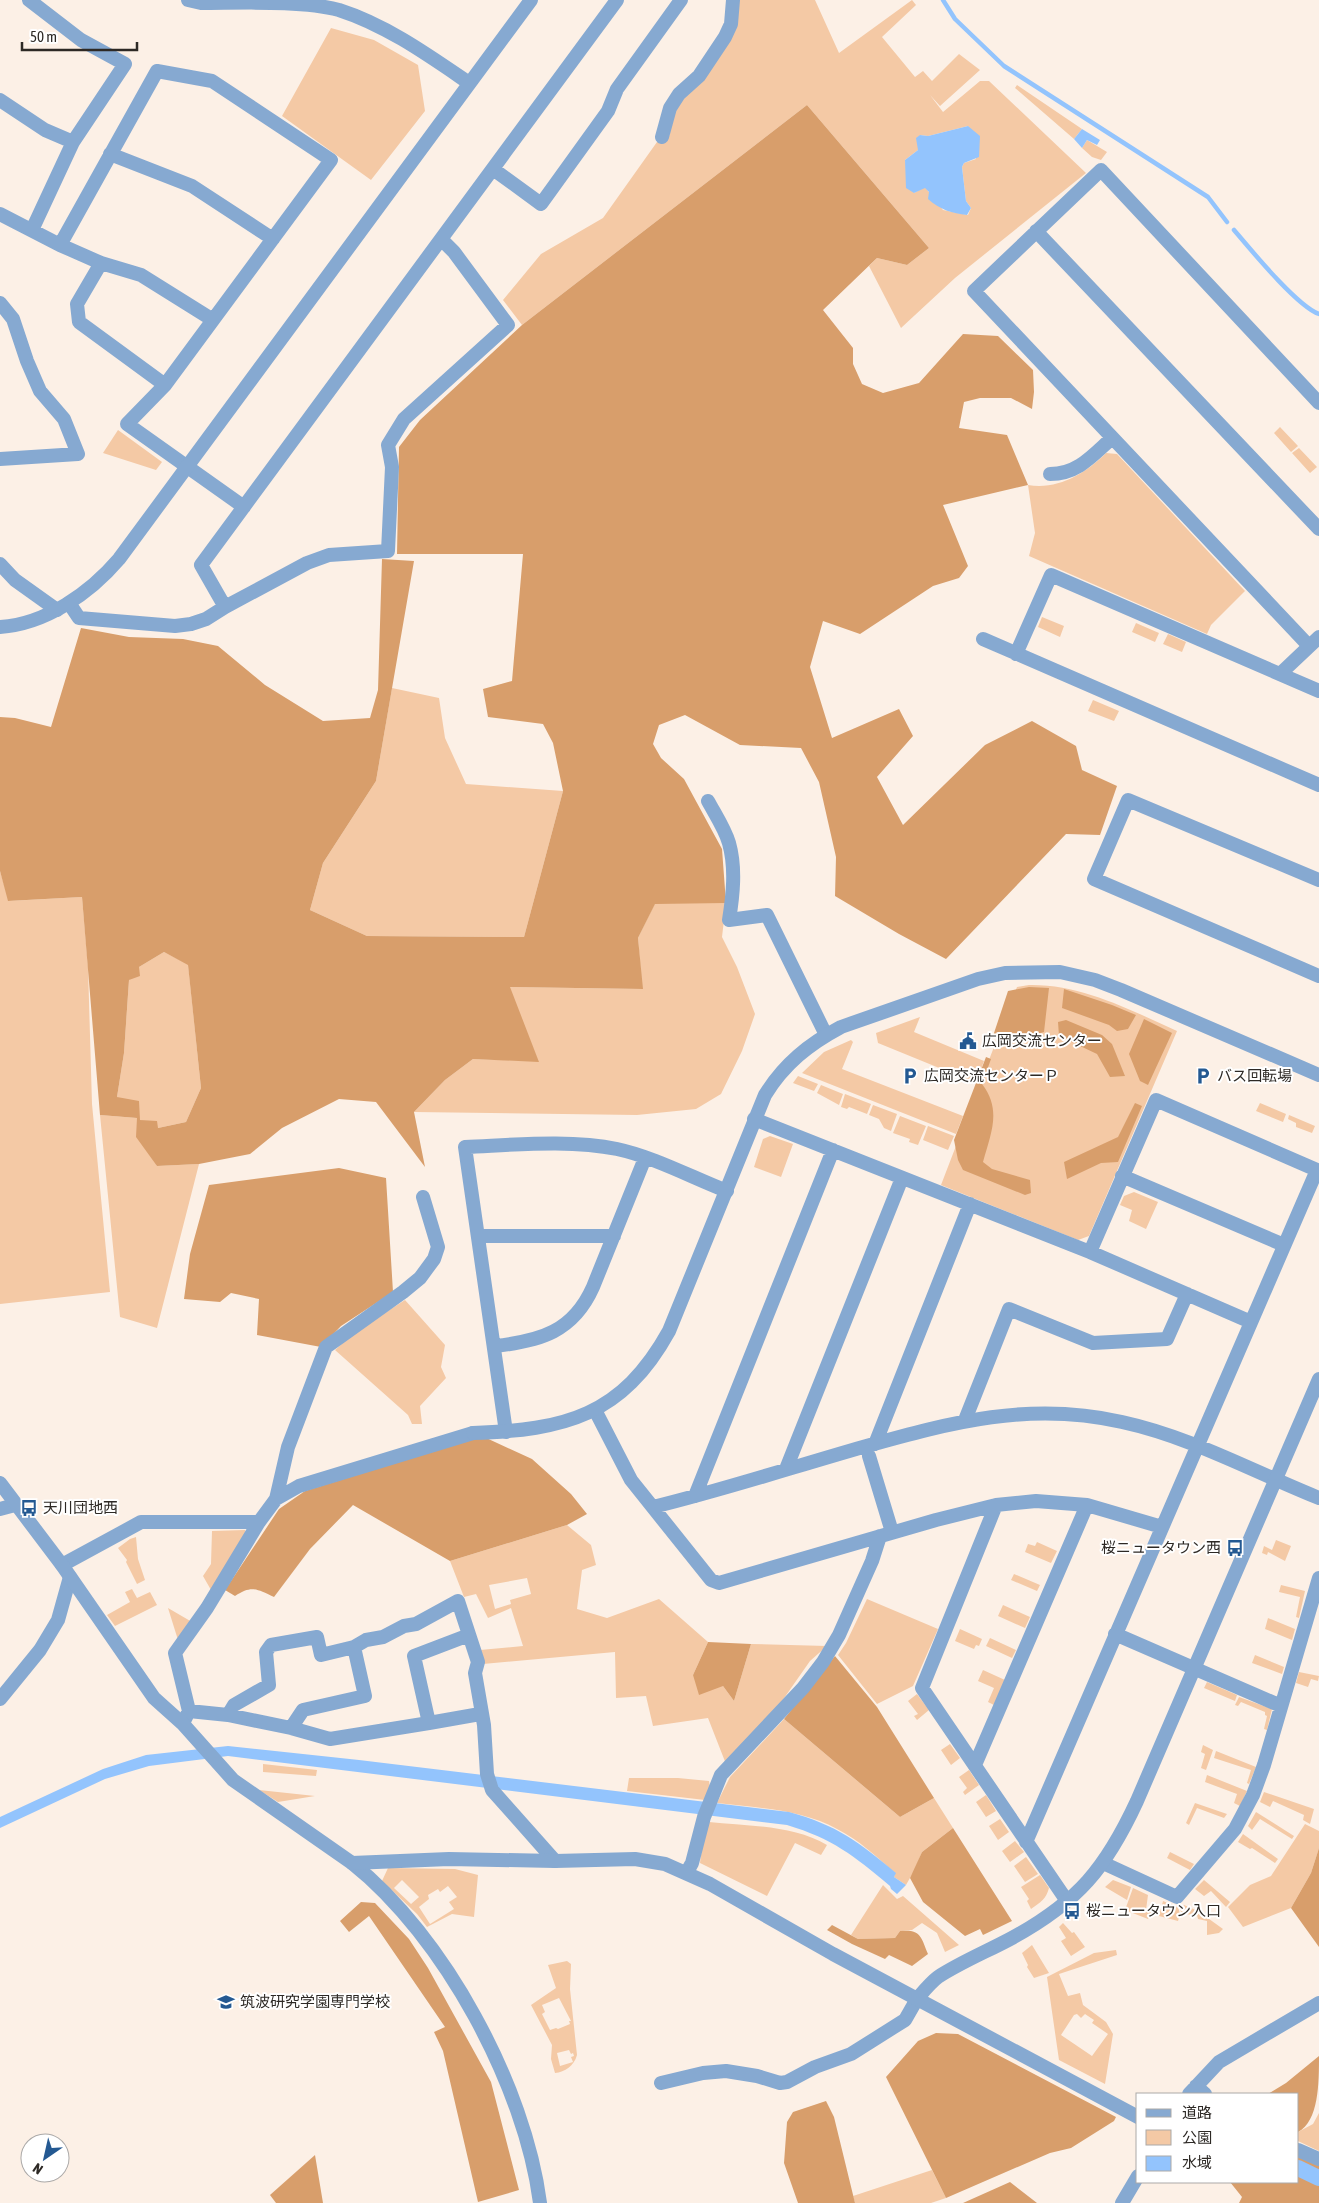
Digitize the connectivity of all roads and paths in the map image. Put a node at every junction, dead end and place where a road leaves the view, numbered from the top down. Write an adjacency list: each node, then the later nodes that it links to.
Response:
1 (29, 0): 10 (street)
2 (188, 0): 7 (street)
3 (531, 0): 7 (street)
4 (617, 0): 12 (street)
5 (681, 0): 12 (street)
6 (733, 0): 9 (street)
7 (469, 83): 26 (street)
8 (0, 100): 10 (street)
9 (662, 137)
10 (73, 142): 14 (street)
11 (110, 154): 16 (street); 16 (street); 18 (street)
12 (493, 169): 17 (street)
13 (0, 214): 14 (street)
14 (32, 230): 18 (street)
15 (1036, 231): 23 (street); 24 (street); 29 (street)
16 (272, 239): 21 (street)
17 (442, 240): 28 (street); 32 (street)
18 (60, 245): 19 (street)
19 (101, 263): 21 (street); 22 (street)
20 (0, 303): 25 (street)
21 (212, 320): 22 (street)
22 (164, 385): 26 (street)
23 (1319, 403)
24 (1112, 438): 27 (street); 36 (street)
25 (0, 459)
26 (188, 468): 28 (street); 31 (street)
27 (1050, 474)
28 (244, 507): 32 (street)
29 (1319, 529)
30 (0, 564): 33 (street)
31 (69, 603): 32 (street); 33 (street)
32 (225, 607)
33 (56, 610): 34 (street)
34 (0, 627)
35 (983, 640): 37 (street)
36 (1314, 642): 38 (street)
37 (1016, 654): 38 (street); 40 (street)
38 (1280, 674): 39 (street)
39 (1319, 691)
40 (1319, 785)
41 (708, 801): 44 (street)
42 (1319, 880): 43 (street)
43 (1319, 976)
44 (826, 1035): 45 (street); 46 (street)
45 (1319, 1075)
46 (754, 1119): 47 (street); 51 (street)
47 (833, 1150): 50 (street); 70 (street)
48 (645, 1158): 51 (street); 54 (street); 55 (street)
49 (1122, 1176): 56 (street); 56 (street); 57 (street)
50 (902, 1178): 53 (street); 67 (street)
51 (726, 1191): 62 (street)
52 (422, 1197): 72 (street)
53 (970, 1204): 57 (street); 66 (street)
54 (478, 1236): 55 (street); 60 (street)
55 (614, 1236): 60 (street)
56 (1284, 1245): 59 (street)
57 (1090, 1252): 58 (street)
58 (1187, 1294): 59 (street); 63 (street)
59 (1251, 1322): 65 (street)
60 (495, 1346): 64 (street)
61 (1319, 1379): 68 (street)
62 (595, 1410): 64 (street); 76 (street)
63 (965, 1420): 65 (street); 66 (street)
64 (506, 1432): 72 (street)
65 (1198, 1446): 68 (street); 79 (street)
66 (872, 1450): 67 (street); 80 (street)
67 (786, 1469): 70 (street)
68 (1276, 1480): 71 (street); 86 (street)
69 (0, 1483): 73 (street)
70 (695, 1496): 76 (street)
71 (1319, 1498)
72 (276, 1499): 78 (street)
73 (15, 1505): 77 (street); 81 (street)
74 (996, 1505): 75 (street); 80 (street); 95 (street)
75 (1087, 1505): 79 (street); 95 (street)
76 (652, 1507): 80 (street)
77 (0, 1509)
78 (259, 1522): 81 (street); 89 (street)
79 (1162, 1527): 83 (street)
80 (886, 1534): 100 (street)
81 (66, 1571): 87 (street); 93 (street)
82 (1319, 1578): 88 (street)
83 (1115, 1634): 86 (street); 96 (street)
84 (469, 1635): 85 (street); 90 (street); 92 (street)
85 (354, 1647): 91 (street); 94 (street)
86 (1194, 1669): 88 (street); 99 (street)
87 (0, 1699)
88 (1281, 1706): 99 (street)
89 (189, 1710): 91 (street); 93 (street)
90 (480, 1714): 92 (street); 97 (street)
91 (228, 1715): 94 (street)
92 (429, 1723): 94 (street)
93 (183, 1724): 98 (street)
94 (291, 1728)
95 (975, 1765): 96 (street)
96 (1026, 1842): 101 (street)
97 (555, 1861): 98 (street); 100 (street)
98 (352, 1863): 110 (street)
99 (1103, 1863): 101 (street)
100 (687, 1872): 102 (street)
101 (1067, 1901): 102 (street)
102 (917, 1999): 104 (street); 106 (street)
103 (1319, 2003): 105 (street)
104 (661, 2083)
105 (1197, 2091)
106 (1136, 2116)
107 (1299, 2150): 108 (street)
108 (1319, 2159)
109 (1136, 2179): 111 (street)
110 (540, 2203)
111 (1122, 2203)

